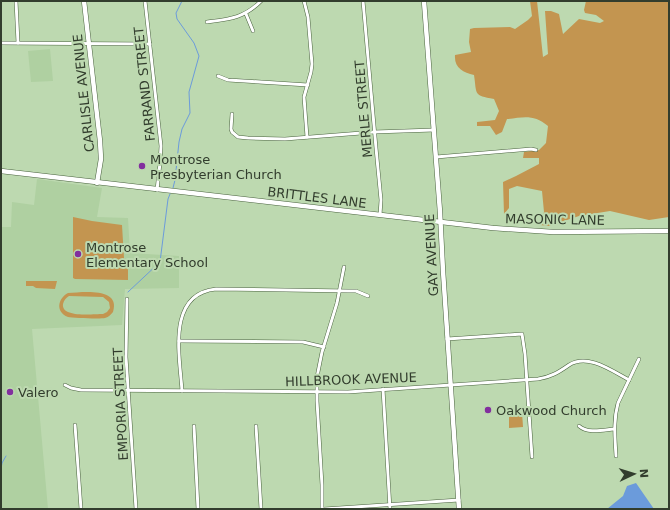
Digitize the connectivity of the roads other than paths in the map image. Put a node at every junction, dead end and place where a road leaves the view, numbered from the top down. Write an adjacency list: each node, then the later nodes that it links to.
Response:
1 (16, 1): 12 (street)
2 (84, 1): 13 (street, CARLISLE AVENUE)
3 (145, 1): 14 (street, FARRAND STREET)
4 (261, 1): 8 (street)
5 (304, 1): 16 (street)
6 (363, 1): 19 (street, MERLE STREET)
7 (424, 1): 18 (street, GAY AVENUE)
8 (246, 14): 9 (street); 10 (street)
9 (207, 22)
10 (253, 31)
11 (1, 42): 12 (street)
12 (18, 43): 13 (street)
13 (89, 43): 14 (street); 24 (street, CARLISLE AVENUE)
14 (150, 44): 25 (street, FARRAND STREET)
15 (218, 76): 16 (street)
16 (308, 85): 20 (street)
17 (232, 114): 20 (street)
18 (434, 130): 19 (street); 22 (street, GAY AVENUE)
19 (374, 132): 20 (street); 26 (street, MERLE STREET)
20 (307, 137)
21 (536, 150): 22 (street)
22 (436, 157): 27 (street, GAY AVENUE)
23 (1, 171): 24 (street, BRITTLES LANE)
24 (97, 182): 25 (street, BRITTLES LANE)
25 (157, 190): 26 (street, BRITTLES LANE)
26 (380, 215): 27 (street, BRITTLES LANE)
27 (440, 222): 28 (street, MASONIC LANE); 33 (street, GAY AVENUE)
28 (669, 231)
29 (344, 267): 30 (street)
30 (340, 290): 31 (street); 34 (street); 35 (street)
31 (368, 296)
32 (127, 299): 41 (street, EMPORIA STREET)
33 (447, 339): 37 (street); 40 (street, GAY AVENUE)
34 (179, 341): 35 (street); 43 (street)
35 (324, 347): 44 (street)
36 (639, 359): 38 (street)
37 (527, 380): 38 (street, HILLBROOK AVENUE); 40 (street, HILLBROOK AVENUE); 51 (street)
38 (629, 380): 49 (street)
39 (65, 385): 41 (street, HILLBROOK AVENUE)
40 (451, 385): 42 (street, HILLBROOK AVENUE); 52 (street, GAY AVENUE)
41 (128, 390): 43 (street, HILLBROOK AVENUE); 55 (street, EMPORIA STREET)
42 (383, 390): 44 (street, HILLBROOK AVENUE); 53 (street)
43 (182, 391): 44 (street, HILLBROOK AVENUE)
44 (316, 392): 58 (street)
45 (75, 426): 54 (street)
46 (194, 426): 56 (street)
47 (256, 426): 57 (street)
48 (579, 426): 49 (street)
49 (614, 429): 50 (street)
50 (616, 456)
51 (532, 457)
52 (459, 500): 53 (street); 60 (street, GAY AVENUE)
53 (390, 505): 58 (street); 59 (street)
54 (81, 509)
55 (136, 509)
56 (198, 509)
57 (261, 509)
58 (323, 509)
59 (390, 509)
60 (459, 509)

